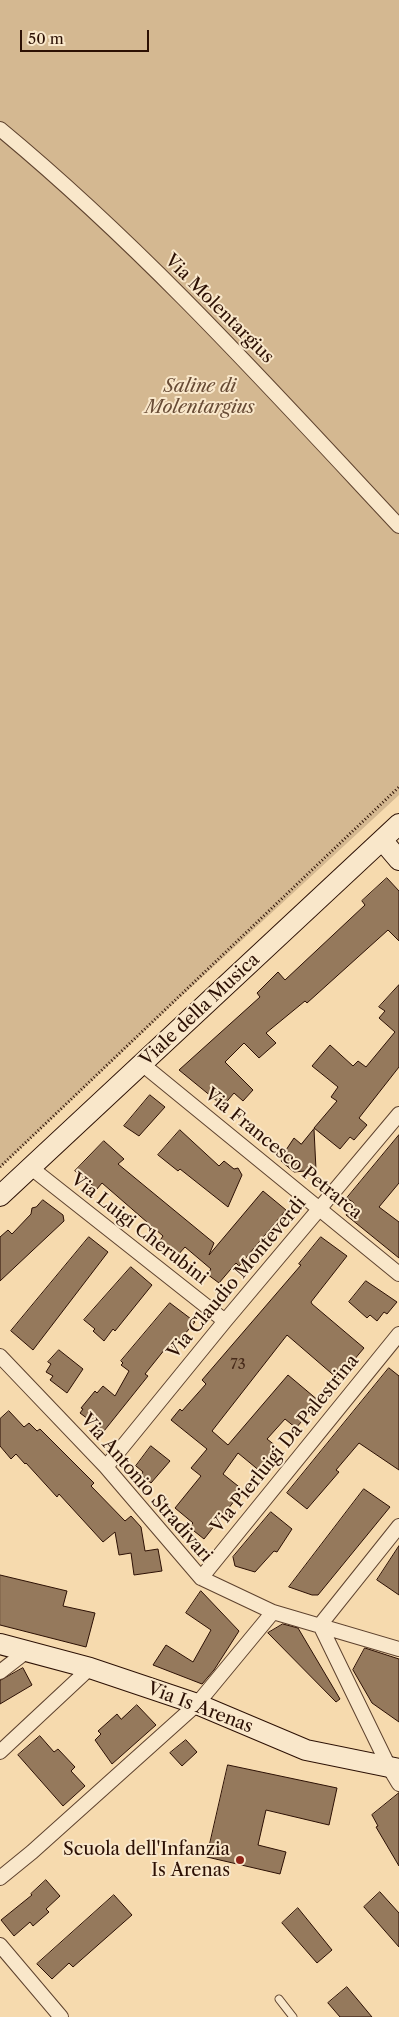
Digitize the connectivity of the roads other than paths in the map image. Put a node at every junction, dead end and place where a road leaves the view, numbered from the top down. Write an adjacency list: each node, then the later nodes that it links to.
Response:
1 (0, 129): 2 (street, Via Molentargius)
2 (399, 526)
3 (399, 824): 4 (street, Viale della Musica)
4 (382, 840): 5 (street); 6 (street, Viale della Musica)
5 (399, 860)
6 (142, 1064): 8 (street, Viale della Musica); 10 (street, Via Francesco Petrarca)
7 (399, 1114): 10 (street, Via Claudio Monteverdi)
8 (30, 1167): 9 (street, Viale della Musica); 12 (street, Via Luigi Cherubini)
9 (0, 1196)
10 (319, 1209): 11 (street, Via Francesco Petrarca); 12 (street, Via Claudio Monteverdi)
11 (399, 1274)
12 (224, 1321): 15 (street, Via Claudio Monteverdi)
13 (399, 1334): 17 (street, Via Pierluigi Da Palestrina)
14 (0, 1356): 15 (street, Via Antonio Stradivari)
15 (106, 1467): 17 (street, Via Antonio Stradivari)
16 (399, 1526): 19 (street)
17 (201, 1578): 18 (street, Via Antonio Stradivari)
18 (273, 1612): 19 (street, Via Antonio Stradivari); 25 (street)
19 (320, 1625): 21 (street, Via Antonio Stradivari); 27 (street)
20 (0, 1644): 22 (street, Via Is Arenas)
21 (399, 1649)
22 (28, 1651): 23 (street, Via Is Arenas); 24 (street)
23 (90, 1668): 25 (street, Via Is Arenas); 26 (street)
24 (0, 1672)
25 (197, 1704): 27 (street, Via Is Arenas); 28 (street)
26 (0, 1752)
27 (396, 1774)
28 (0, 1878)
29 (0, 1945): 31 (street)
30 (279, 1999): 32 (lane)
31 (61, 2017)
32 (293, 2017)

